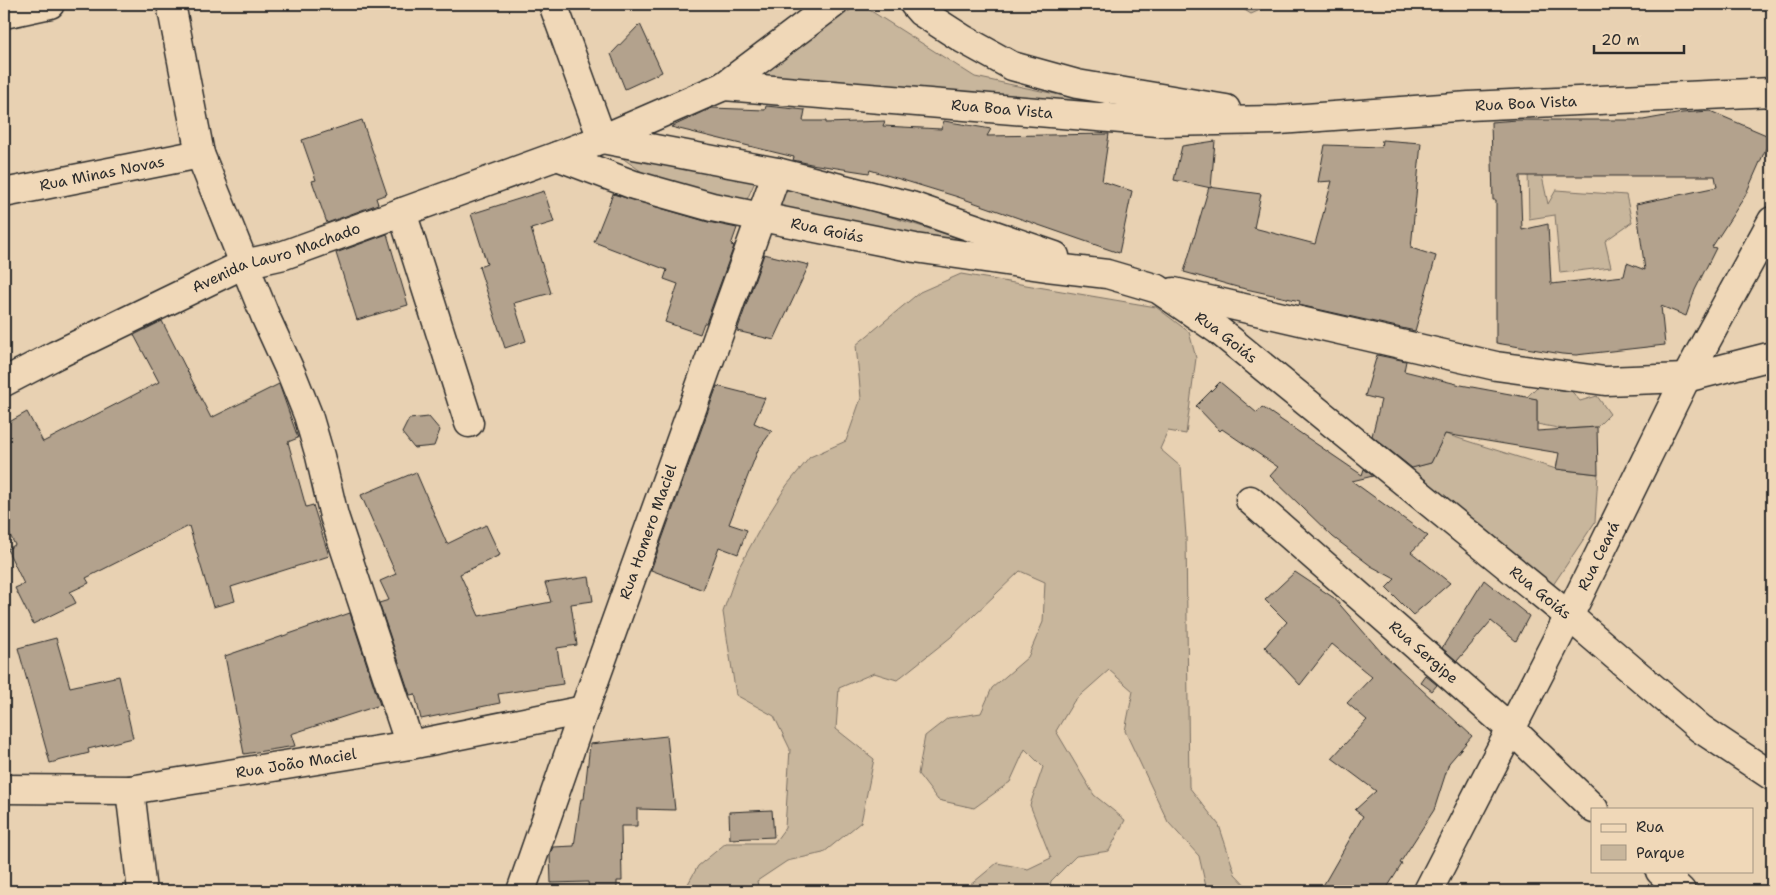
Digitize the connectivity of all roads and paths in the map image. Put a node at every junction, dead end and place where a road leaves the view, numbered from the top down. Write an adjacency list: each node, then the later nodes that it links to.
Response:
1 (50, 4): 6 (street)
2 (171, 4): 11 (street)
3 (552, 4): 10 (street)
4 (833, 4): 7 (street)
5 (914, 4): 9 (street, Rua Boa Vista)
6 (4, 14)
7 (724, 86): 9 (street, Rua Boa Vista); 10 (street, Avenida Lauro Machado)
8 (1772, 92): 9 (street, Rua Boa Vista)
9 (1279, 120)
10 (602, 139): 12 (street, Avenida Lauro Machado); 13 (street)
11 (200, 154): 14 (street, Rua Minas Novas); 18 (street)
12 (557, 156): 15 (street, Avenida Lauro Machado); 16 (street, Rua Goiás)
13 (777, 172): 16 (street, Rua Homero Maciel); 19 (street)
14 (4, 193)
15 (402, 212): 18 (street, Avenida Lauro Machado); 24 (street)
16 (761, 217): 19 (street, Rua Goiás); 27 (street, Rua Homero Maciel)
17 (1772, 221): 22 (street, Rua Ceará)
18 (244, 264): 23 (street, Avenida Lauro Machado); 29 (street)
19 (1107, 274): 20 (street, Rua Goiás)
20 (1158, 289): 22 (street); 26 (street, Rua Goiás)
21 (1772, 356): 22 (street)
22 (1686, 378): 26 (street, Rua Ceará)
23 (4, 382)
24 (469, 423)
25 (1250, 500): 28 (street, Rua Sergipe)
26 (1569, 616): 28 (street, Rua Ceará); 30 (street, Rua Goiás)
27 (584, 710): 29 (street, Rua João Maciel); 36 (street, Rua Homero Maciel)
28 (1510, 729): 33 (street, Rua Sergipe); 37 (street, Rua Ceará)
29 (410, 745): 32 (street, Rua João Maciel)
30 (1772, 776)
31 (4, 789): 32 (street, Rua João Maciel)
32 (130, 790): 35 (street)
33 (1593, 808)
34 (1661, 872): 38 (street)
35 (142, 891)
36 (521, 891)
37 (1428, 891)
38 (1681, 891)

